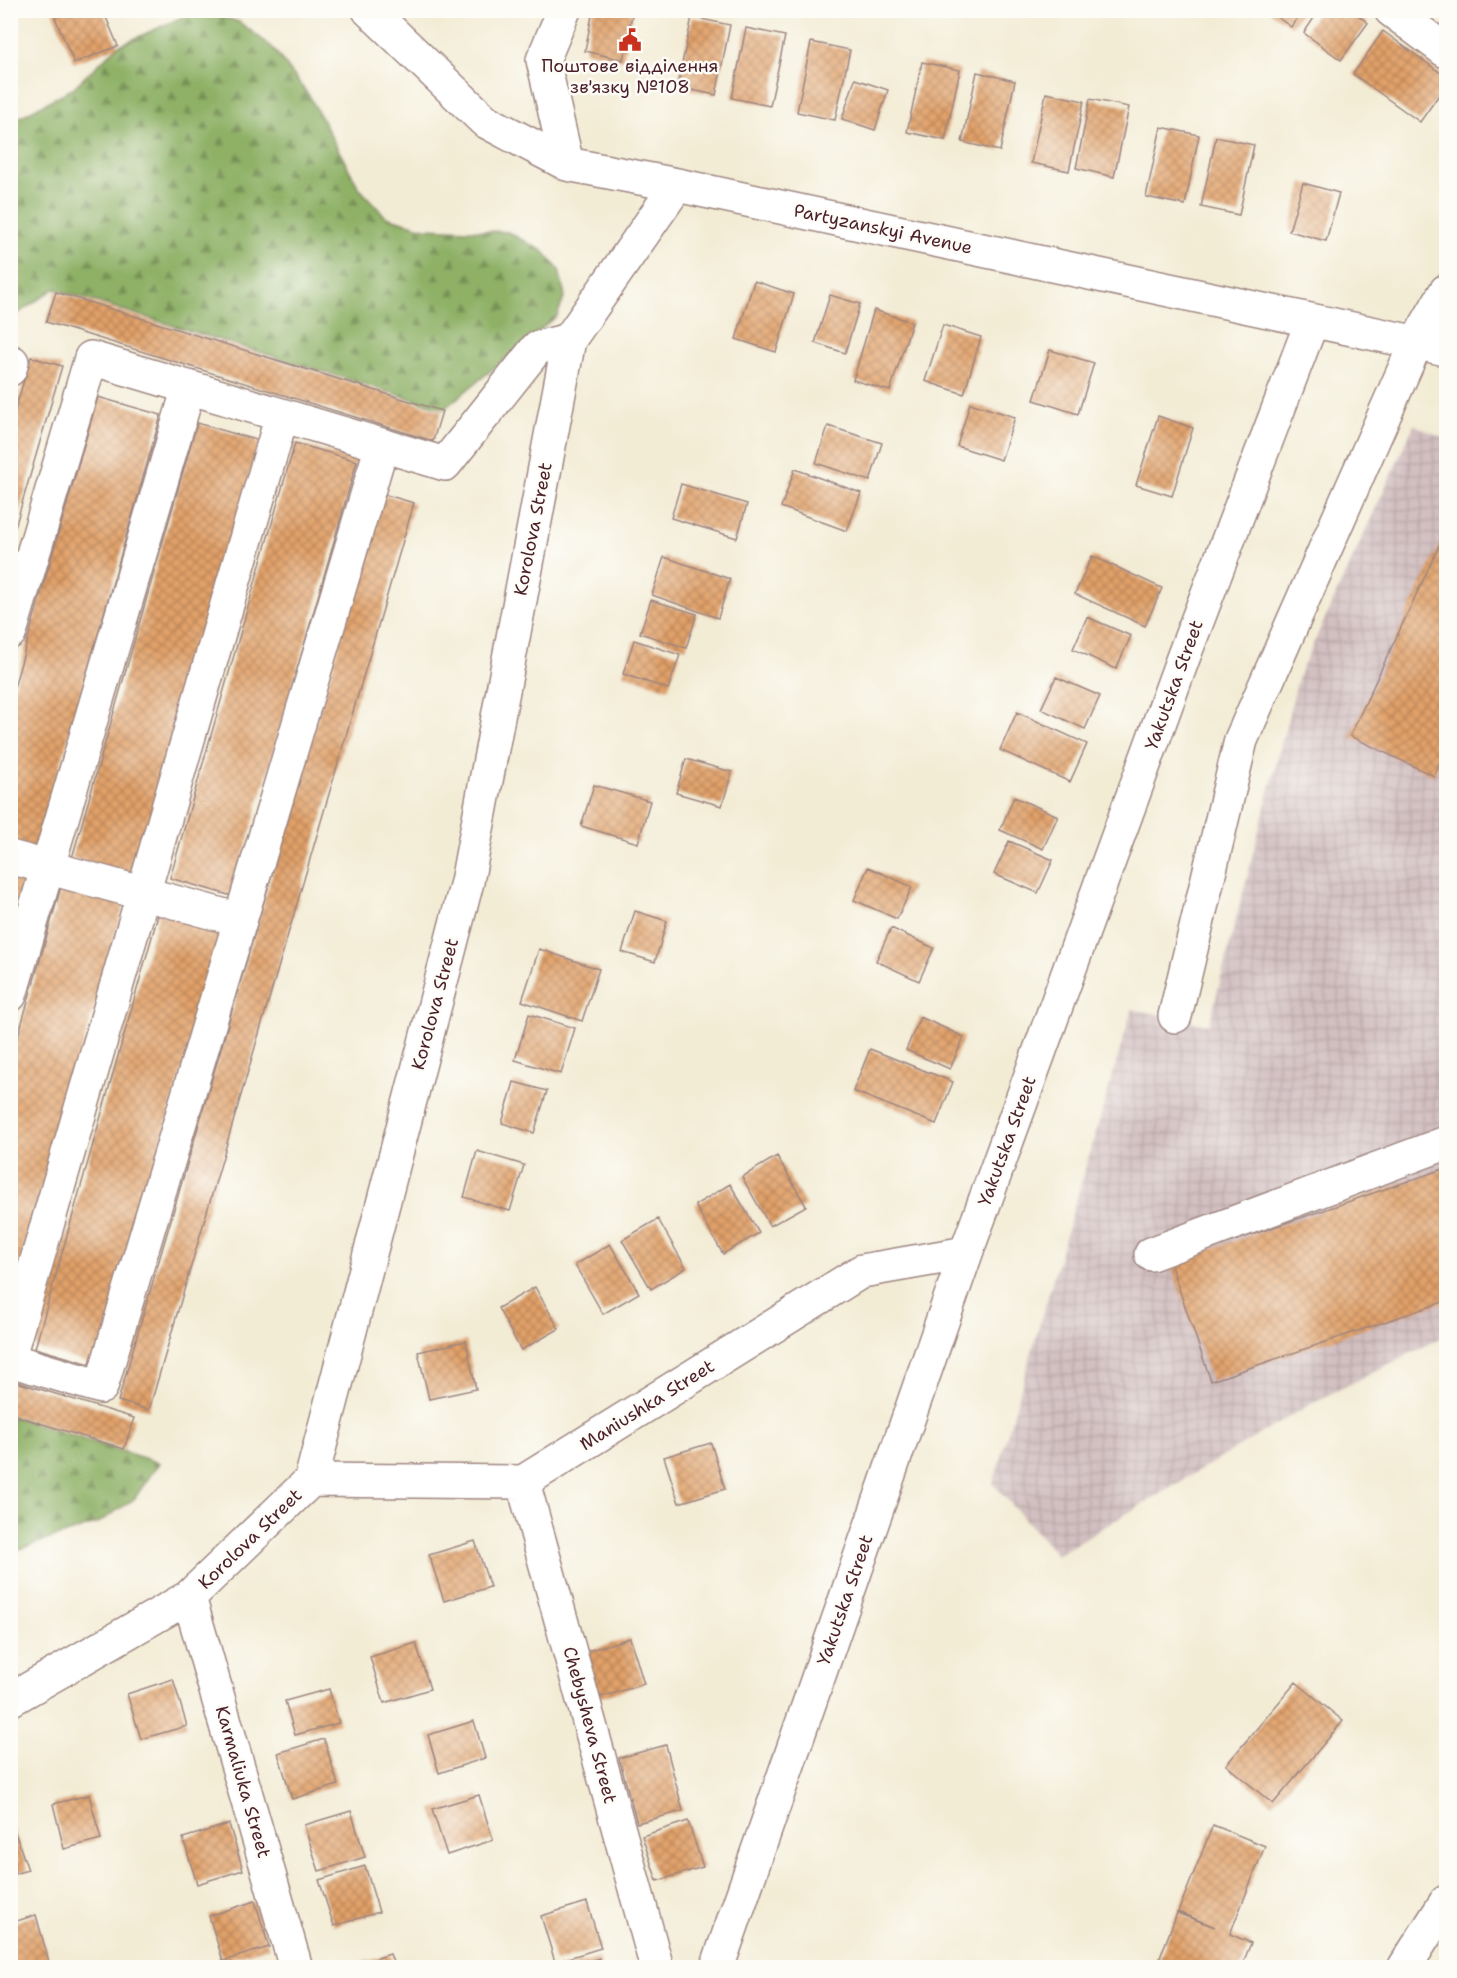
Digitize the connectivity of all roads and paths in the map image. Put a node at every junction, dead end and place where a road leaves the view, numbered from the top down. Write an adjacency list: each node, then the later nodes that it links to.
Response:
1 (369, 10): 5 (street, Partyzanskyi Avenue)
2 (564, 10): 5 (street)
3 (1391, 10): 4 (street)
4 (1446, 51)
5 (567, 164): 6 (street, Partyzanskyi Avenue)
6 (677, 185): 8 (street, Partyzanskyi Avenue); 9 (street, Korolova Street)
7 (1446, 291): 10 (street)
8 (1312, 321): 10 (street, Partyzanskyi Avenue); 22 (street, Yakutska Street)
9 (569, 340): 13 (street); 26 (street, Korolova Street)
10 (1431, 346): 20 (street)
11 (189, 387): 12 (street); 14 (street); 16 (street)
12 (282, 415): 13 (street); 17 (street)
13 (382, 446): 18 (street)
14 (10, 632)
15 (10, 857): 16 (street)
16 (48, 867): 17 (street); 19 (street)
17 (144, 892): 18 (street); 24 (street)
18 (240, 920): 25 (street)
19 (10, 995)
20 (1175, 1016)
21 (1446, 1143): 23 (street)
22 (966, 1253): 27 (street, Maniushka Street); 33 (street, Yakutska Street)
23 (1151, 1254)
24 (10, 1353)
25 (10, 1360)
26 (311, 1480): 27 (street); 28 (street, Korolova Street)
27 (523, 1482): 32 (street, Chebysheva Street)
28 (189, 1597): 29 (street, Korolova Street); 31 (street, Karmaliuka Street)
29 (10, 1701)
30 (1446, 1902): 34 (street)
31 (296, 1968)
32 (657, 1968)
33 (717, 1968)
34 (1404, 1968)

